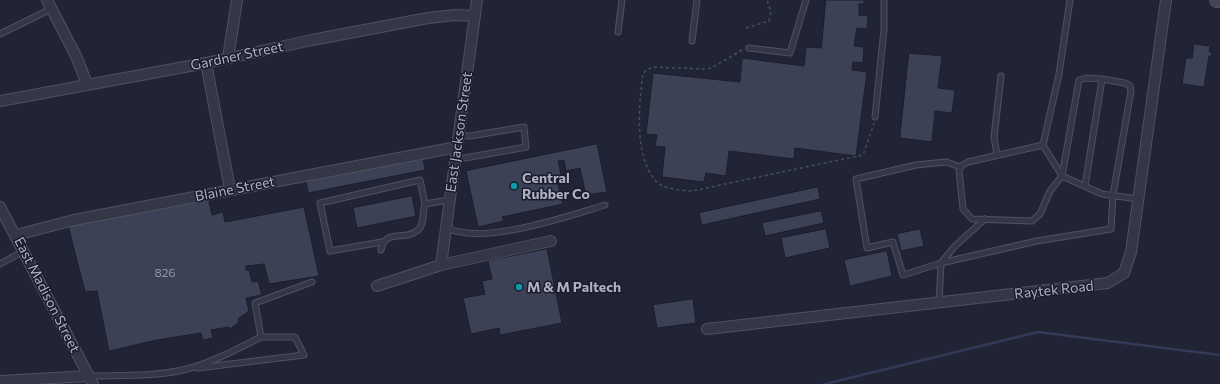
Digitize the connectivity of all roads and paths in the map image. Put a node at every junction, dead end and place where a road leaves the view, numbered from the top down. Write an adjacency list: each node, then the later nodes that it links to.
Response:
1 (237, 0): 17 (street)
2 (477, 0): 11 (street, East Jackson Street)
3 (622, 0): 13 (lane)
4 (697, 0): 15 (lane)
5 (767, 0): 12 (path)
6 (806, 0): 16 (lane)
7 (884, 0): 23 (lane)
8 (1070, 0): 25 (lane)
9 (1166, 0): 34 (street, Raytek Road)
10 (49, 4): 14 (lane); 21 (street)
11 (475, 16): 17 (street, Gardner Street); 24 (street, East Jackson Street)
12 (746, 28)
13 (618, 32)
14 (0, 34)
15 (692, 41)
16 (749, 48): 23 (path)
17 (228, 58): 18 (street, Gardner Street)
18 (206, 63): 21 (street, Gardner Street); 32 (street)
19 (1001, 76): 27 (lane)
20 (1102, 79): 30 (lane); 31 (lane); 33 (lane)
21 (86, 84): 22 (street, Gardner Street)
22 (0, 101)
23 (875, 117)
24 (458, 135): 26 (street, East Jackson Street); 28 (lane)
25 (1044, 146): 27 (lane); 30 (lane)
26 (456, 147): 28 (street, East Jackson Street); 32 (street, Blaine Street)
27 (996, 155): 29 (lane)
28 (455, 158): 35 (street, East Jackson Street)
29 (961, 167): 39 (lane); 46 (lane)
30 (1062, 176): 31 (lane); 39 (lane)
31 (1085, 186): 33 (lane)
32 (230, 189): 41 (street, Blaine Street)
33 (1113, 196): 34 (lane); 46 (lane)
34 (1138, 199): 51 (street, Raytek Road)
35 (450, 200): 36 (lane); 40 (street, East Jackson Street)
36 (425, 204): 43 (lane); 43 (lane)
37 (605, 205): 40 (lane)
38 (0, 207): 41 (street, East Madison Street)
39 (985, 220): 46 (lane)
40 (446, 227): 48 (street, East Jackson Street)
41 (16, 236): 45 (street, East Madison Street)
42 (551, 240): 48 (street)
43 (382, 242): 44 (lane)
44 (381, 250)
45 (24, 251): 47 (lane); 55 (street, East Madison Street)
46 (941, 263): 51 (lane)
47 (0, 264)
48 (441, 265): 50 (street)
49 (312, 282): 53 (lane)
50 (377, 286)
51 (939, 303): 52 (street, Raytek Road)
52 (707, 329)
53 (261, 337): 54 (lane); 54 (lane)
54 (187, 369): 55 (lane)
55 (91, 380): 56 (street)
56 (0, 381)

